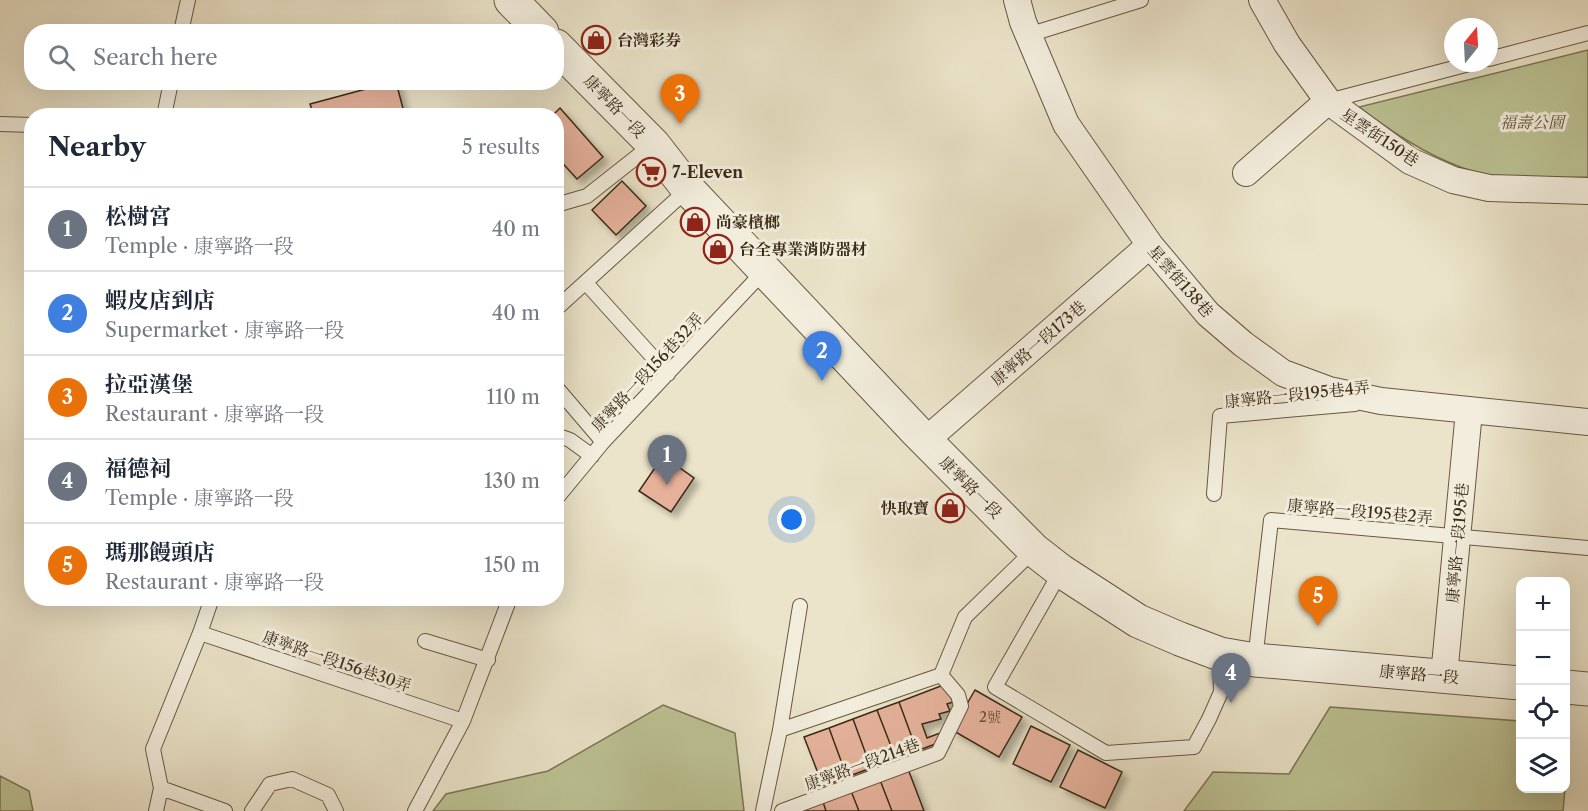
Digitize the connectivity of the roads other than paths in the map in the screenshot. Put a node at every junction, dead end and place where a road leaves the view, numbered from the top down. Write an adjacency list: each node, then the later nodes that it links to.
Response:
1 (188, 0): 6 (lane)
2 (511, 0): 7 (street)
3 (1017, 0): 9 (street, 星雲街138巷)
4 (1141, 0): 9 (lane)
5 (1262, 0): 14 (street, 星雲街150巷)
6 (183, 24)
7 (534, 24)
8 (1588, 33): 11 (lane)
9 (1029, 35): 23 (street, 星雲街138巷)
10 (564, 54): 18 (street, 康寧路一段)
11 (1498, 57)
12 (1444, 71): 14 (lane)
13 (169, 90): 15 (lane)
14 (1328, 101): 19 (street); 21 (street, 星雲街150巷)
15 (166, 108)
16 (0, 124): 17 (lane)
17 (24, 124)
18 (652, 144): 20 (street, 康寧路一段); 22 (lane)
19 (1246, 173)
20 (688, 189): 24 (street, 康寧路一段); 25 (lane)
21 (1588, 191)
22 (564, 203)
23 (1150, 245): 29 (street, 星雲街138巷); 33 (street, 康寧路一段173巷)
24 (764, 271): 27 (lane, 康寧路一段156巷32弄); 33 (street, 康寧路一段)
25 (586, 283): 26 (lane); 27 (lane)
26 (564, 300)
27 (668, 374): 34 (lane, 康寧路一段156巷32弄)
28 (564, 396): 34 (lane)
29 (1381, 401): 30 (street, 星雲街138巷); 37 (lane, 康寧路一段195巷4弄)
30 (1469, 411): 31 (street, 星雲街138巷); 38 (street, 康寧路一段195巷)
31 (1588, 422)
32 (564, 438): 35 (lane)
33 (925, 441): 40 (street, 康寧路一段)
34 (603, 442): 35 (lane, 康寧路一段156巷32弄)
35 (592, 456): 36 (lane, 康寧路一段156巷32弄)
36 (564, 489)
37 (1214, 494)
38 (1458, 536): 39 (lane, 康寧路一段195巷2弄); 49 (lane, 康寧路一段195巷2弄); 51 (street, 康寧路一段195巷)
39 (1588, 548)
40 (1034, 550): 41 (street, 康寧路一段); 50 (lane)
41 (1061, 571): 47 (street, 康寧路一段); 47 (lane)
42 (209, 606): 45 (lane)
43 (507, 606): 48 (lane)
44 (800, 606): 56 (lane)
45 (200, 633): 55 (lane, 康寧路一段156巷30弄); 57 (lane)
46 (425, 641): 48 (lane)
47 (1220, 654): 49 (street, 康寧路一段)
48 (488, 660): 55 (lane)
49 (1255, 660): 51 (street, 康寧路一段)
50 (941, 675): 56 (lane); 64 (lane, 康寧路一段214巷)
51 (1444, 676): 52 (street, 康寧路一段)
52 (1516, 683)
53 (1570, 687): 54 (street)
54 (1588, 689)
55 (463, 722): 62 (lane)
56 (780, 730): 63 (lane)
57 (161, 788): 58 (lane); 59 (lane)
58 (156, 811)
59 (225, 811)
60 (252, 811): 61 (lane)
61 (336, 811)
62 (415, 811)
63 (763, 811)
64 (782, 811)

